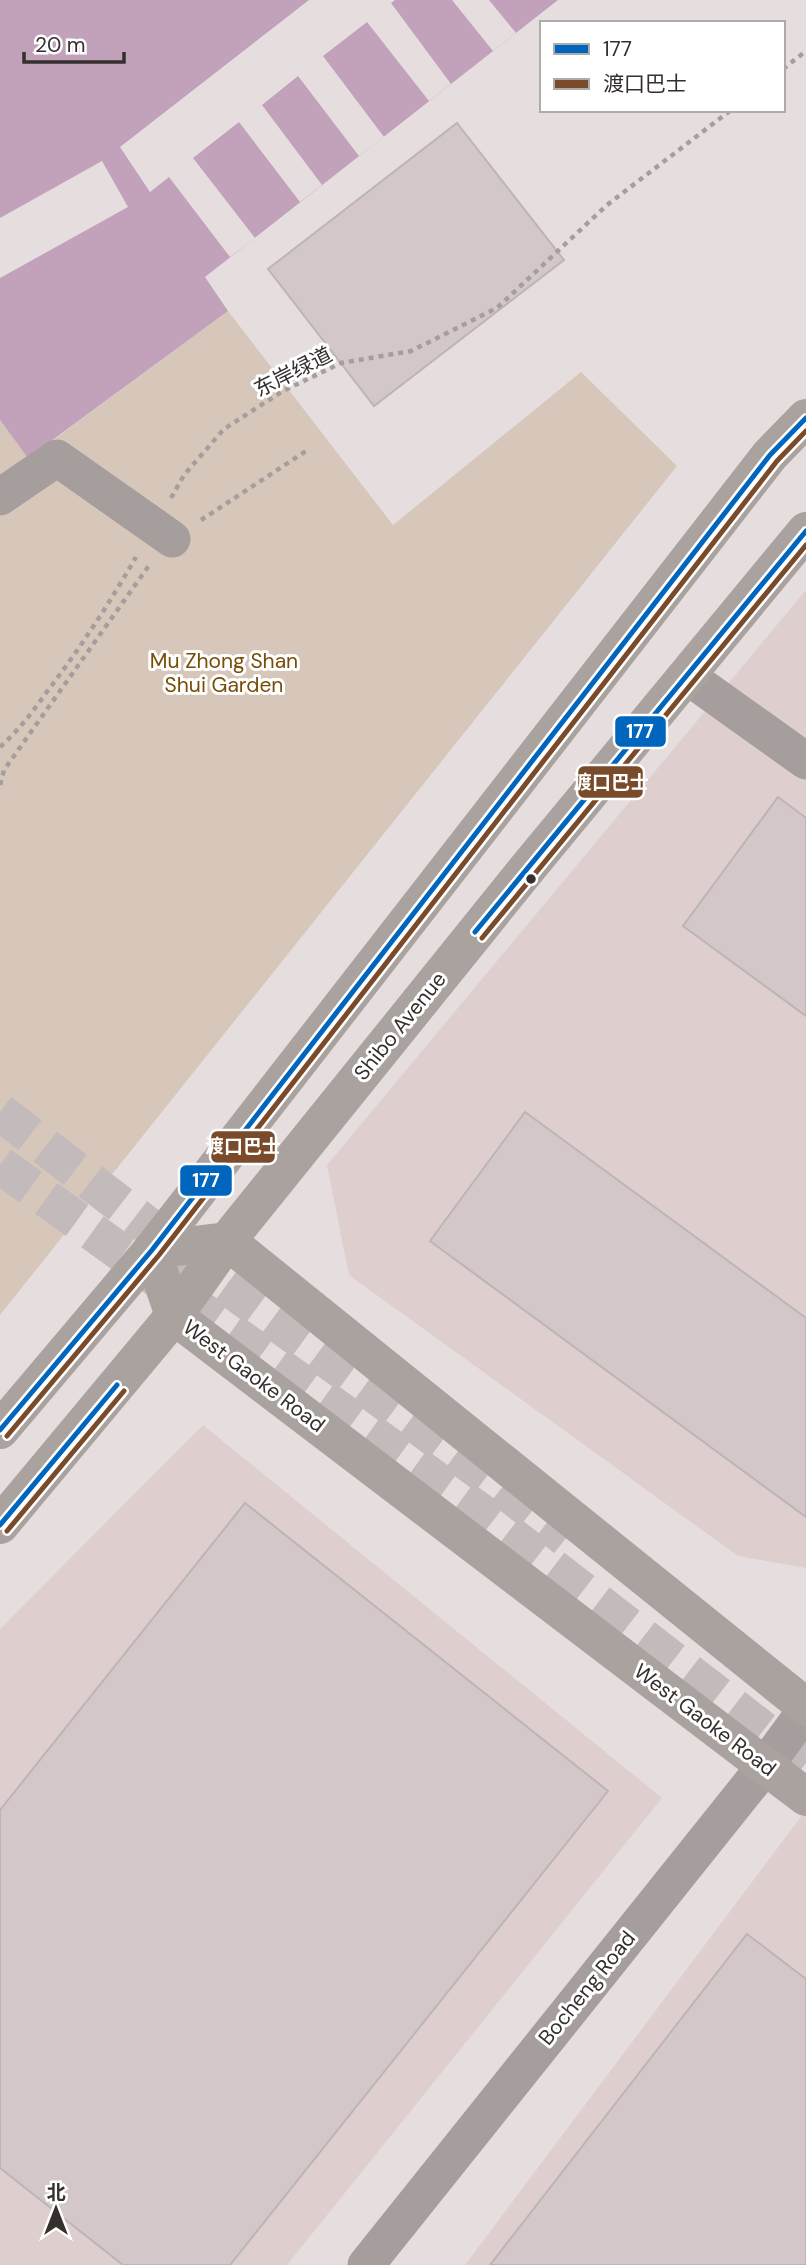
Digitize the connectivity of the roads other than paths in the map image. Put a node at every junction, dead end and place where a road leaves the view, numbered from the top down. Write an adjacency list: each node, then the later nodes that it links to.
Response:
1 (806, 418): 8 (main road)
2 (0, 497): 4 (street)
3 (806, 531): 5 (main road, Shibo Avenue)
4 (162, 533)
5 (687, 676): 6 (street); 7 (main road, Shibo Avenue)
6 (806, 761)
7 (227, 1241): 8 (main road); 9 (main road, Shibo Avenue); 12 (main road)
8 (152, 1250): 9 (main road, West Gaoke Road); 10 (main road)
9 (174, 1316): 11 (main road, Shibo Avenue); 13 (main road, West Gaoke Road)
10 (0, 1430)
11 (0, 1525)
12 (806, 1709): 13 (street, Bocheng Road)
13 (765, 1766): 14 (main road, West Gaoke Road); 15 (street, Bocheng Road)
14 (806, 1797)
15 (366, 2265)

